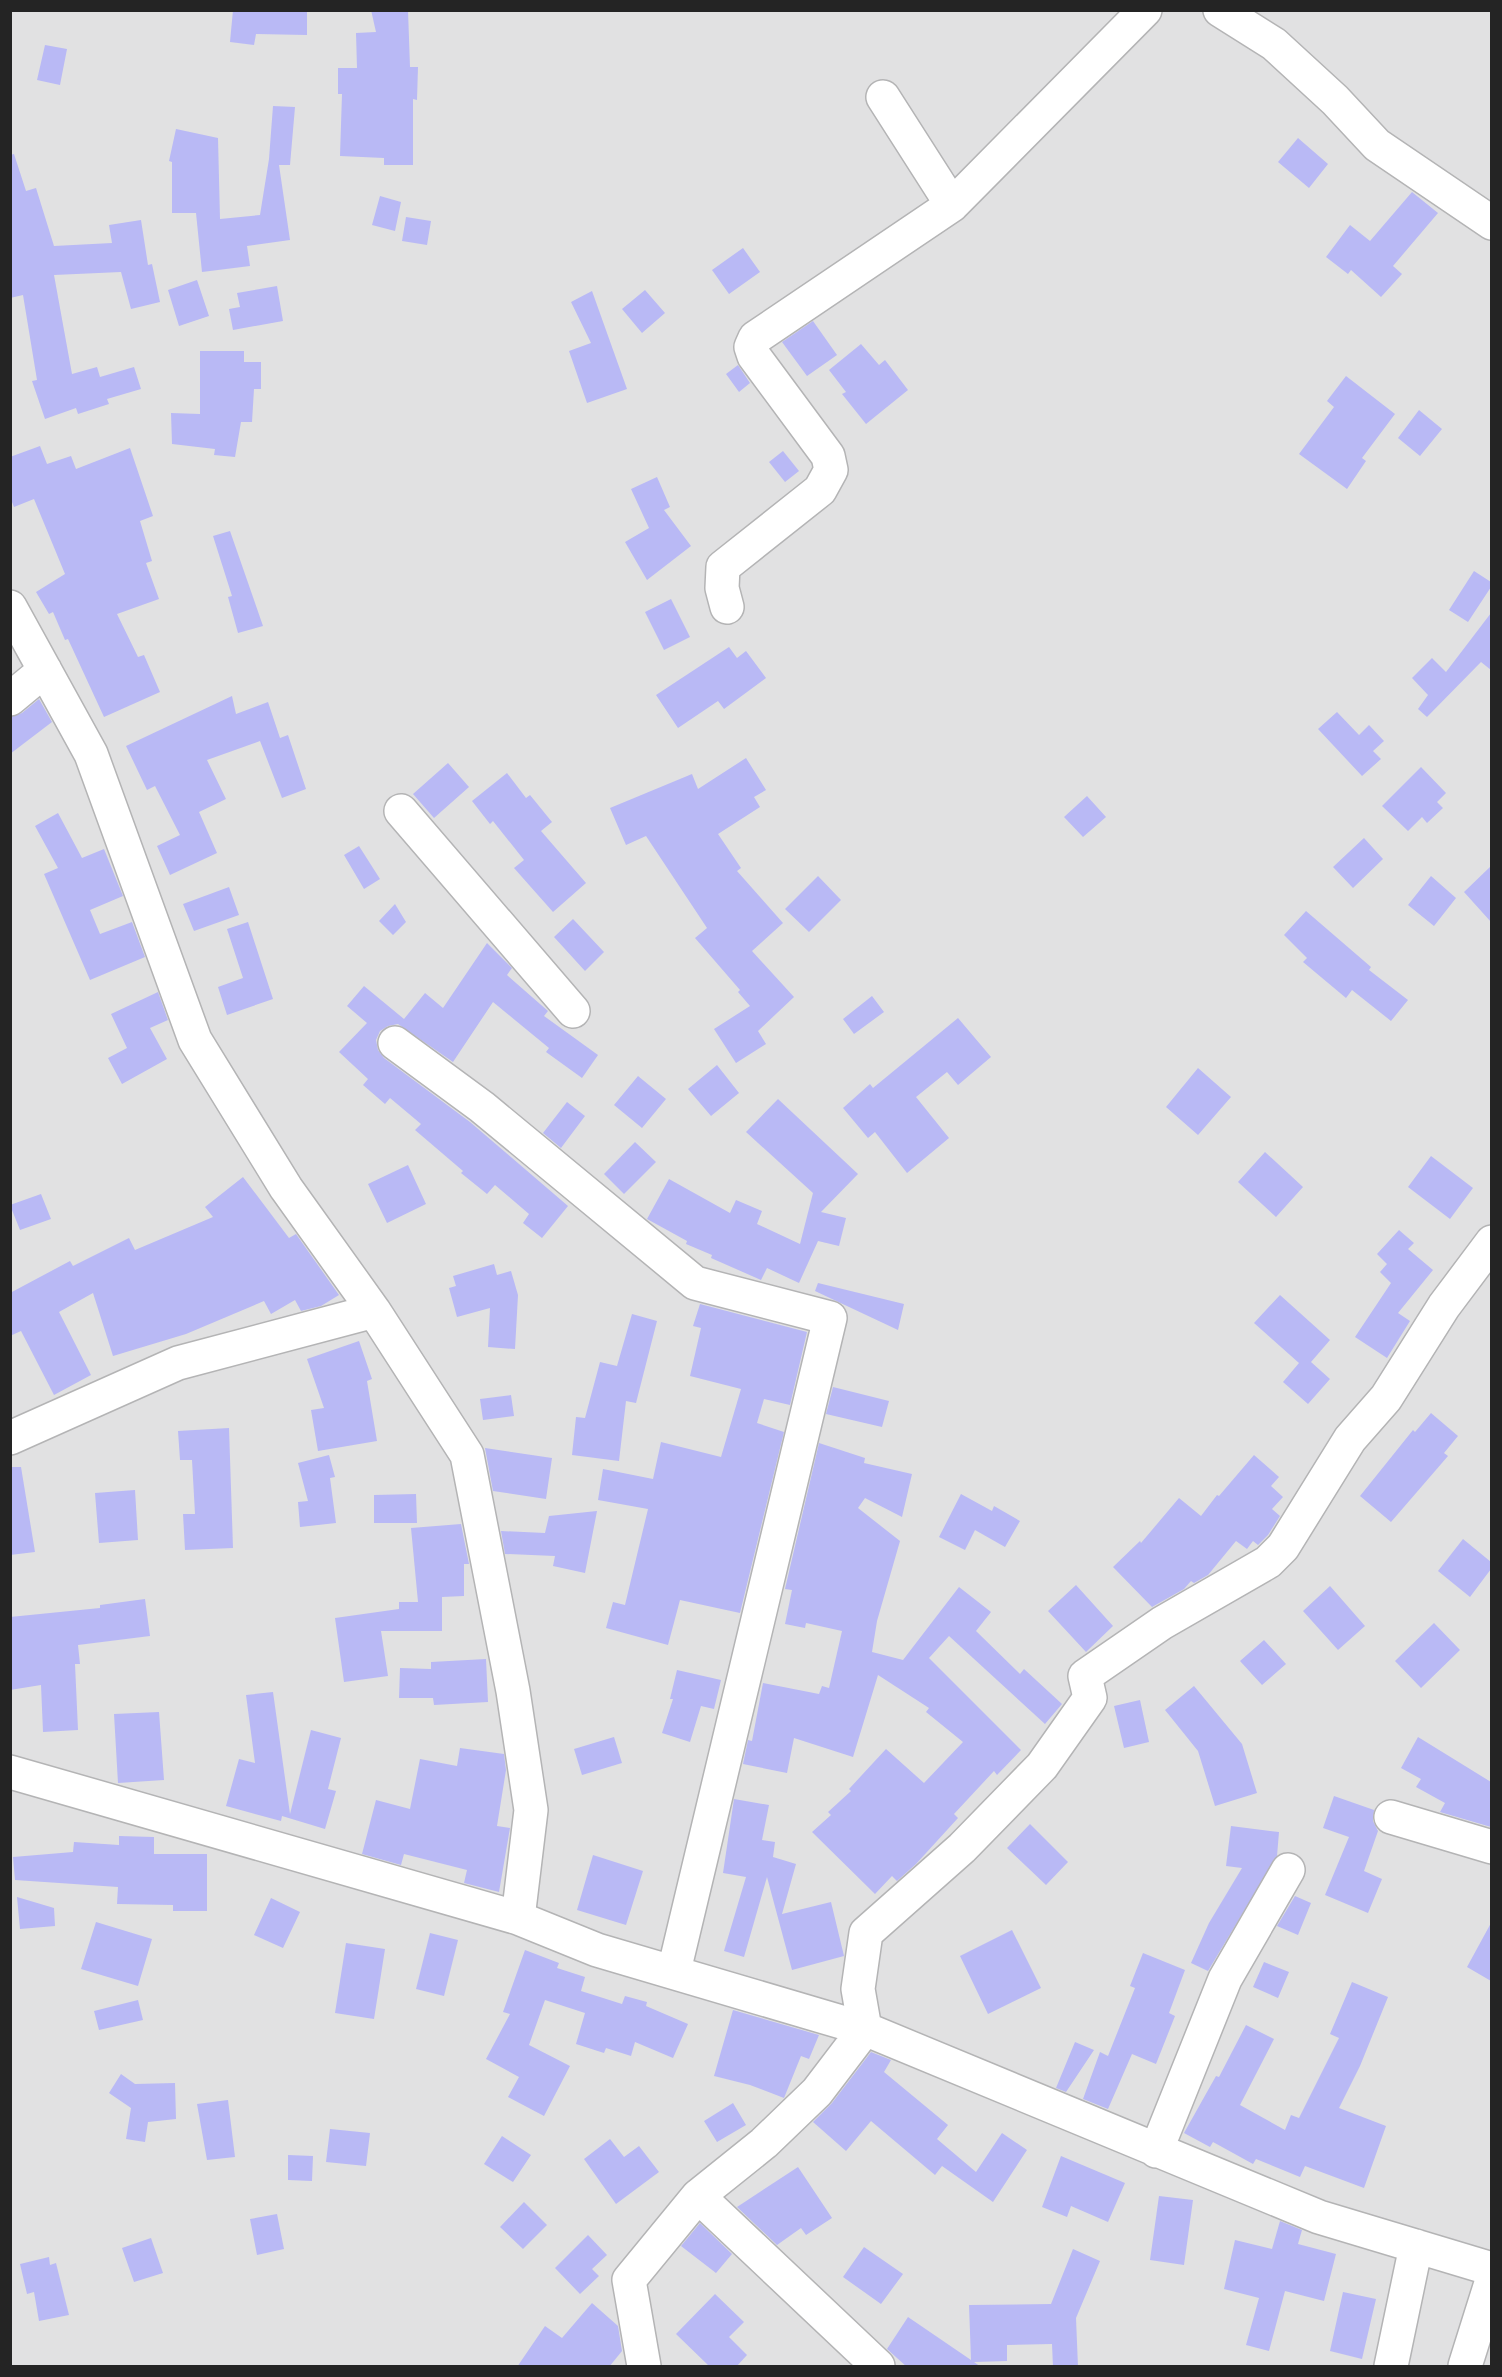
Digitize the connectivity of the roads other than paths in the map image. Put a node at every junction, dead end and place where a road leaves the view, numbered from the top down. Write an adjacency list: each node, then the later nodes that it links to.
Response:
1 (1145, 10): 4 (street)
2 (1220, 10): 5 (street)
3 (883, 97): 4 (street)
4 (952, 205): 7 (street)
5 (1491, 223)
6 (10, 607): 8 (street)
7 (727, 607)
8 (45, 670): 9 (street); 14 (street)
9 (10, 699)
10 (401, 811): 11 (street)
11 (573, 1011)
12 (395, 1043): 21 (street)
13 (1491, 1242): 22 (street)
14 (374, 1311): 15 (street); 20 (street)
15 (10, 1438)
16 (10, 1772): 20 (street)
17 (1391, 1816): 18 (street)
18 (1491, 1847)
19 (1288, 1869): 23 (street)
20 (518, 1918): 21 (street)
21 (674, 1971): 22 (street)
22 (865, 2030): 23 (street); 24 (street)
23 (1156, 2151): 25 (street)
24 (698, 2196): 28 (street); 29 (street)
25 (1416, 2246): 26 (street); 30 (street)
26 (1491, 2269)
27 (1491, 2280): 31 (street)
28 (645, 2367)
29 (878, 2367)
30 (1391, 2367)
31 (1465, 2367)

